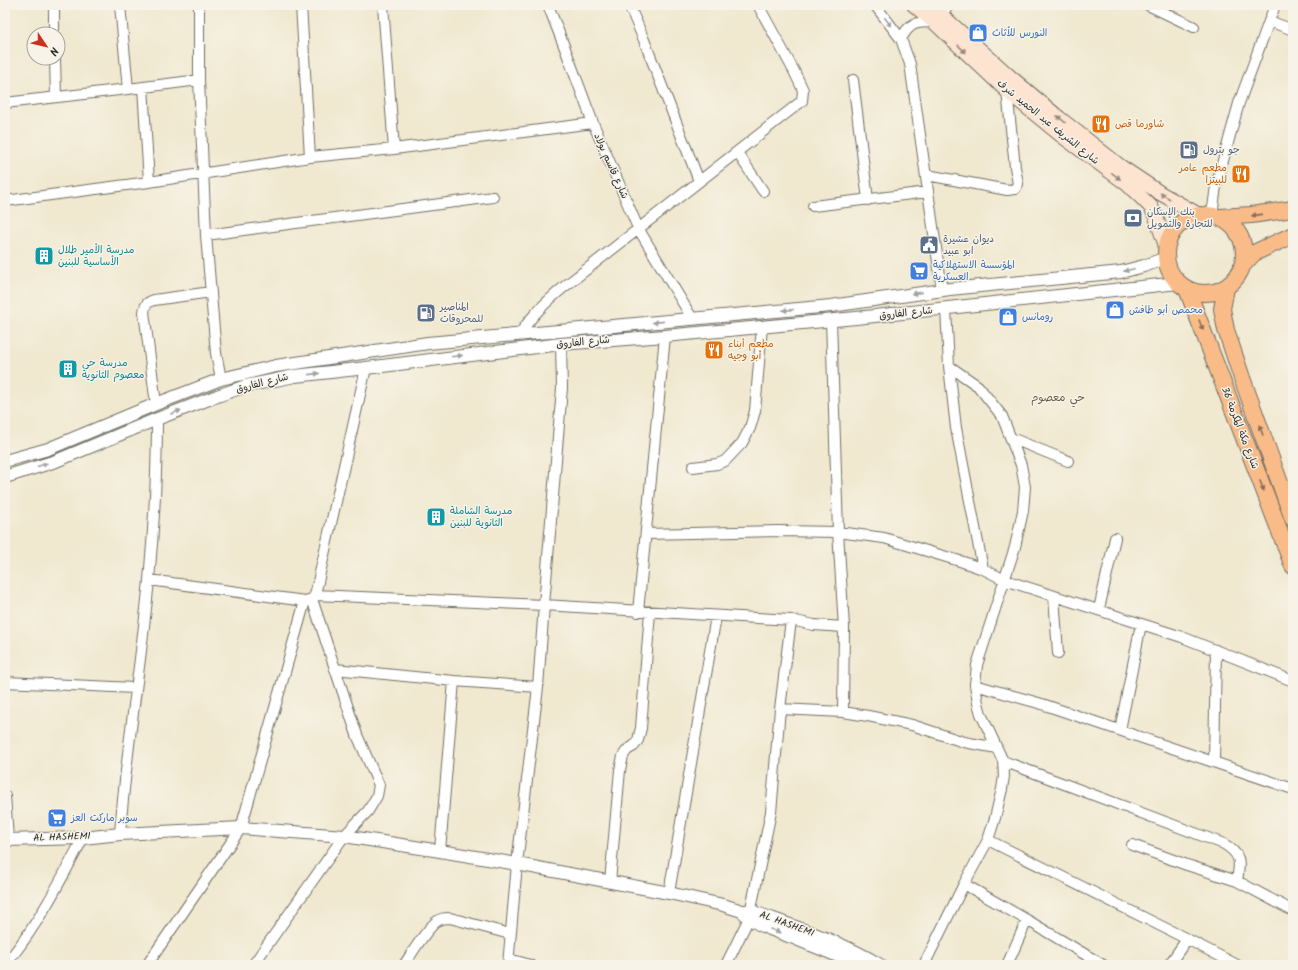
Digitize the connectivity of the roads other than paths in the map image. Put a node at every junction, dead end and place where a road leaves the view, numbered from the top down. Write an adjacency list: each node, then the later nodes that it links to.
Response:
1 (54, 5): 16 (street)
2 (120, 5): 24 (street)
3 (199, 5): 21 (street)
4 (302, 5): 31 (street)
5 (383, 5): 29 (street)
6 (548, 5): 28 (street, شارع قاسم بولاد)
7 (629, 5): 34 (street)
8 (758, 5): 30 (street)
9 (875, 5): 19 (street, one-way to 19)
10 (914, 5): 14 (main road, شارع الشريف عبد الحميد شرف)
11 (930, 5): 14 (main road, شارع الشريف عبد الحميد شرف)
12 (1148, 5): 17 (street)
13 (1275, 5): 15 (street)
14 (941, 14): 19 (street); 25 (main road, شارع الشريف عبد الحميد شرف, one-way to 25); 44 (main road, شارع الشريف عبد الحميد شرف, one-way to 14)
15 (1269, 21): 18 (street); 44 (street)
16 (54, 26)
17 (1194, 27)
18 (1293, 30)
19 (901, 39): 33 (street)
20 (55, 66): 26 (street)
21 (199, 80): 23 (street); 32 (street)
22 (853, 80): 40 (street)
23 (143, 87): 24 (street); 35 (street)
24 (128, 90): 26 (street)
25 (1007, 91): 33 (street); 48 (main road, شارع الشريف عبد الحميد شرف, one-way to 48)
26 (56, 98): 27 (street)
27 (5, 103)
28 (593, 123): 29 (street); 45 (street, شارع قاسم بولاد)
29 (394, 149): 31 (street)
30 (737, 152): 34 (street); 36 (street)
31 (310, 156): 32 (street)
32 (204, 174): 35 (street); 47 (street)
33 (926, 175): 37 (street)
34 (699, 181): 45 (street)
35 (149, 182): 41 (street)
36 (763, 191)
37 (928, 192): 40 (street); 52 (street)
38 (5, 196): 41 (street)
39 (493, 197): 47 (street)
40 (868, 200): 42 (street)
41 (5, 201)
42 (813, 206)
43 (1293, 209): 44 (main road, one-way to 44)
44 (1209, 216): 48 (main road); 49 (main road)
45 (638, 228): 55 (street, شارع قاسم بولاد); 58 (street)
46 (1293, 234): 49 (main road)
47 (206, 235): 53 (street)
48 (1166, 253): 50 (main road); 52 (street, شارع الفاروق, one-way to 52)
49 (1242, 266): 51 (main road)
50 (1183, 286): 51 (main road); 54 (street, شارع الفاروق); 77 (main road, شارع مكة المكرمة 36, one-way to 77)
51 (1226, 288): 73 (main road, شارع مكة المكرمة 36, one-way to 51)
52 (946, 289): 54 (street); 55 (street, شارع الفاروق, one-way to 55)
53 (210, 292): 65 (street); 66 (street)
54 (951, 308): 56 (street, شارع الفاروق); 63 (street)
55 (692, 318): 58 (street, شارع الفاروق, one-way to 58)
56 (831, 320): 57 (street, شارع الفاروق); 74 (street)
57 (762, 326): 59 (street, شارع الفاروق); 71 (street)
58 (519, 335): 60 (street, شارع الفاروق)
59 (665, 336): 61 (street, شارع الفاروق); 75 (street)
60 (428, 343): 62 (street); 65 (street, شارع الفاروق)
61 (561, 344): 62 (street, شارع الفاروق, one-way to 61); 83 (street)
62 (429, 360): 64 (street, شارع الفاروق)
63 (949, 366): 68 (street); 78 (street)
64 (366, 368): 67 (street, شارع الفاروق, one-way to 64); 82 (street)
65 (221, 379): 66 (street, شارع الفاروق)
66 (156, 404): 69 (street, شارع الفاروق)
67 (157, 419): 72 (street, شارع الفاروق, one-way to 67); 79 (street)
68 (1011, 438): 70 (street); 80 (street)
69 (5, 461)
70 (1068, 461)
71 (693, 467)
72 (5, 477)
73 (1293, 519)
74 (838, 532): 75 (street); 78 (street); 90 (street)
75 (646, 534): 85 (street)
76 (1115, 538): 84 (street)
77 (1293, 566)
78 (983, 569): 80 (street)
79 (149, 580): 82 (street); 99 (street)
80 (1005, 580): 81 (street); 97 (street)
81 (1054, 596): 84 (street); 92 (street)
82 (311, 598): 83 (street); 93 (street); 108 (street)
83 (544, 605): 85 (street); 98 (street)
84 (1099, 609): 89 (street)
85 (638, 612): 86 (street)
86 (650, 612): 87 (street); 118 (street)
87 (716, 616): 88 (street); 120 (street)
88 (791, 620): 90 (street); 100 (street)
89 (1141, 624): 91 (street); 102 (street)
90 (844, 627): 101 (street)
91 (1216, 650): 95 (street); 105 (street)
92 (1058, 653)
93 (335, 669): 94 (street); 110 (street)
94 (454, 681): 98 (street); 115 (street)
95 (1293, 681)
96 (5, 682): 99 (street)
97 (974, 685): 102 (street); 103 (street)
98 (538, 687): 116 (street)
99 (136, 688): 109 (street)
100 (780, 709): 101 (street); 122 (street)
101 (843, 712): 103 (street)
102 (1120, 730): 105 (street)
103 (997, 748): 104 (street)
104 (1003, 761): 113 (street); 117 (street)
105 (1214, 762): 106 (street)
106 (1293, 788)
107 (5, 796): 112 (street)
108 (241, 828): 109 (street, AL HASHEMI); 110 (street, AL HASHEMI); 129 (street)
109 (120, 834): 111 (street, AL HASHEMI)
110 (344, 836): 115 (street, AL HASHEMI); 130 (street)
111 (83, 838): 112 (street, AL HASHEMI); 127 (street)
112 (7, 839)
113 (988, 840): 119 (street); 125 (street)
114 (1132, 845): 117 (street)
115 (440, 851): 116 (street, AL HASHEMI)
116 (517, 864): 118 (street, AL HASHEMI); 124 (street)
117 (1237, 880): 121 (street)
118 (610, 882): 120 (street, AL HASHEMI)
119 (964, 884): 123 (street); 136 (street)
120 (669, 893): 122 (street, AL HASHEMI)
121 (1293, 911)
122 (747, 913): 126 (street, AL HASHEMI); 133 (street)
123 (1027, 920): 137 (street); 138 (street)
124 (510, 934): 128 (street); 131 (street)
125 (1187, 939): 139 (street); 140 (street)
126 (843, 952): 134 (street, AL HASHEMI); 135 (street, AL HASHEMI)
127 (10, 962)
128 (508, 962): 132 (street)
129 (147, 965)
130 (253, 965)
131 (404, 965)
132 (530, 965)
133 (726, 965)
134 (857, 965)
135 (880, 965)
136 (924, 965)
137 (1007, 965)
138 (1103, 965)
139 (1169, 965)
140 (1236, 965)

